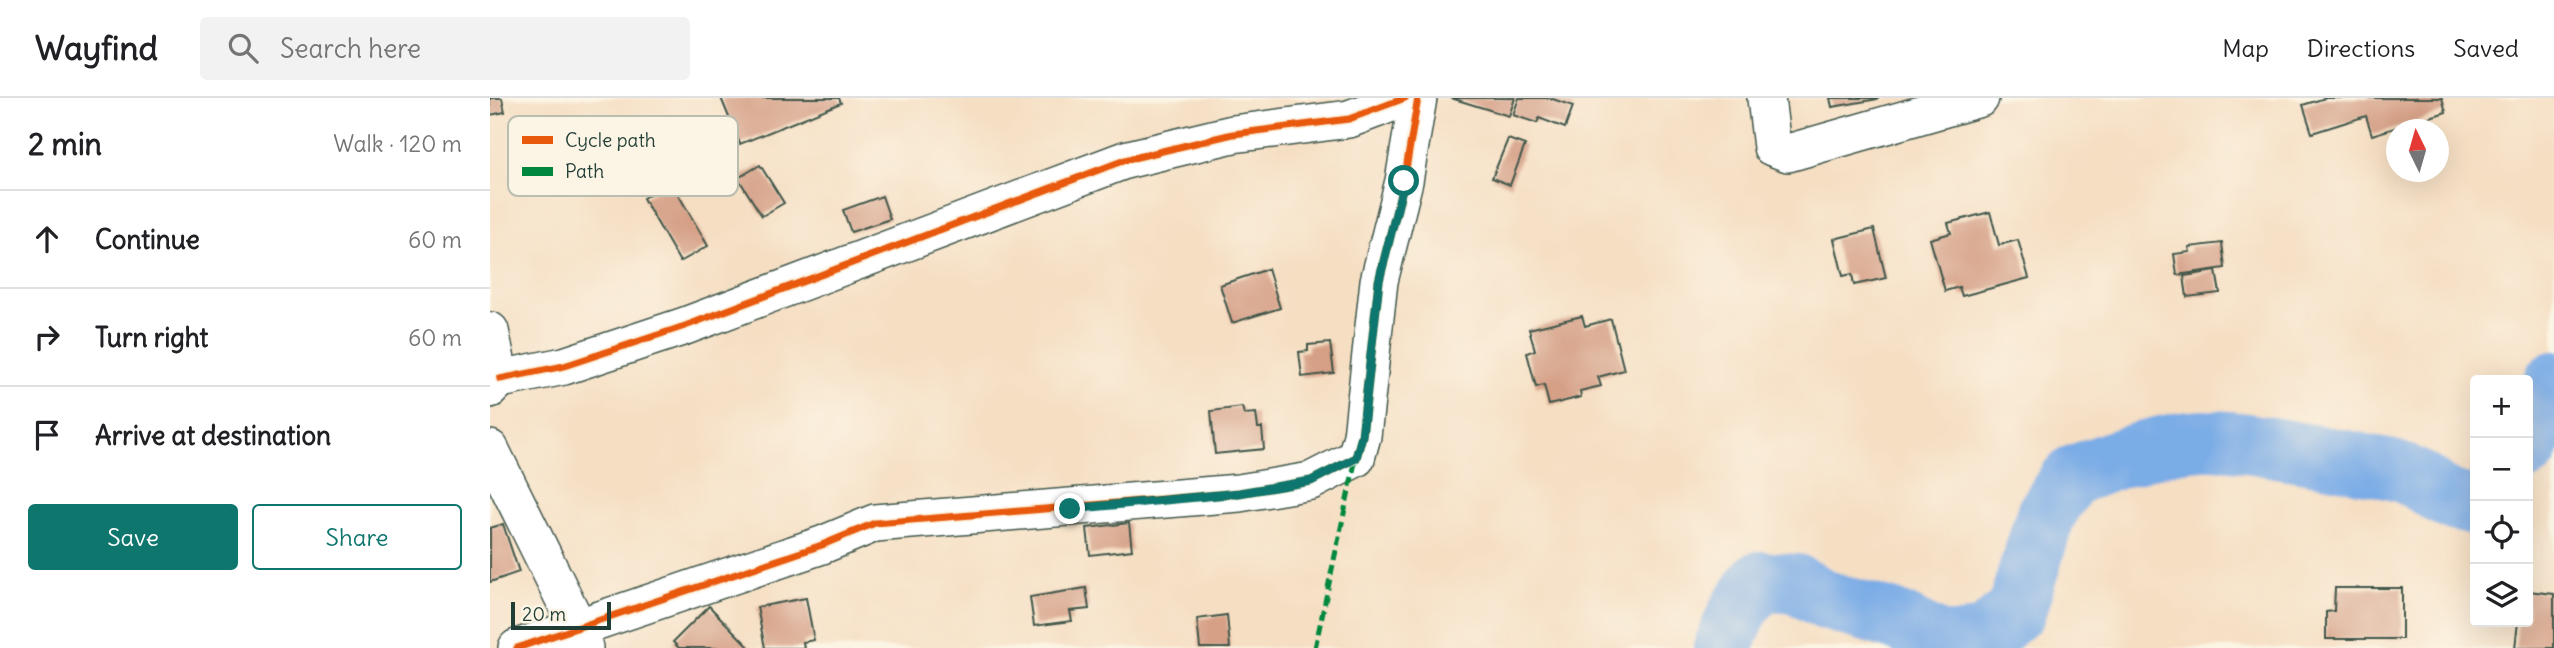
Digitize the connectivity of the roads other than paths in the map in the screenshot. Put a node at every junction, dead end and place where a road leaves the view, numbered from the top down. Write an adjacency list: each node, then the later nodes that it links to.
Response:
1 (1405, 98): 6 (street)
2 (1418, 98): 8 (street)
3 (1766, 98): 4 (street)
4 (1980, 98)
5 (490, 331): 6 (street)
6 (495, 384)
7 (490, 449): 8 (street)
8 (581, 639): 9 (street)
9 (517, 648)

